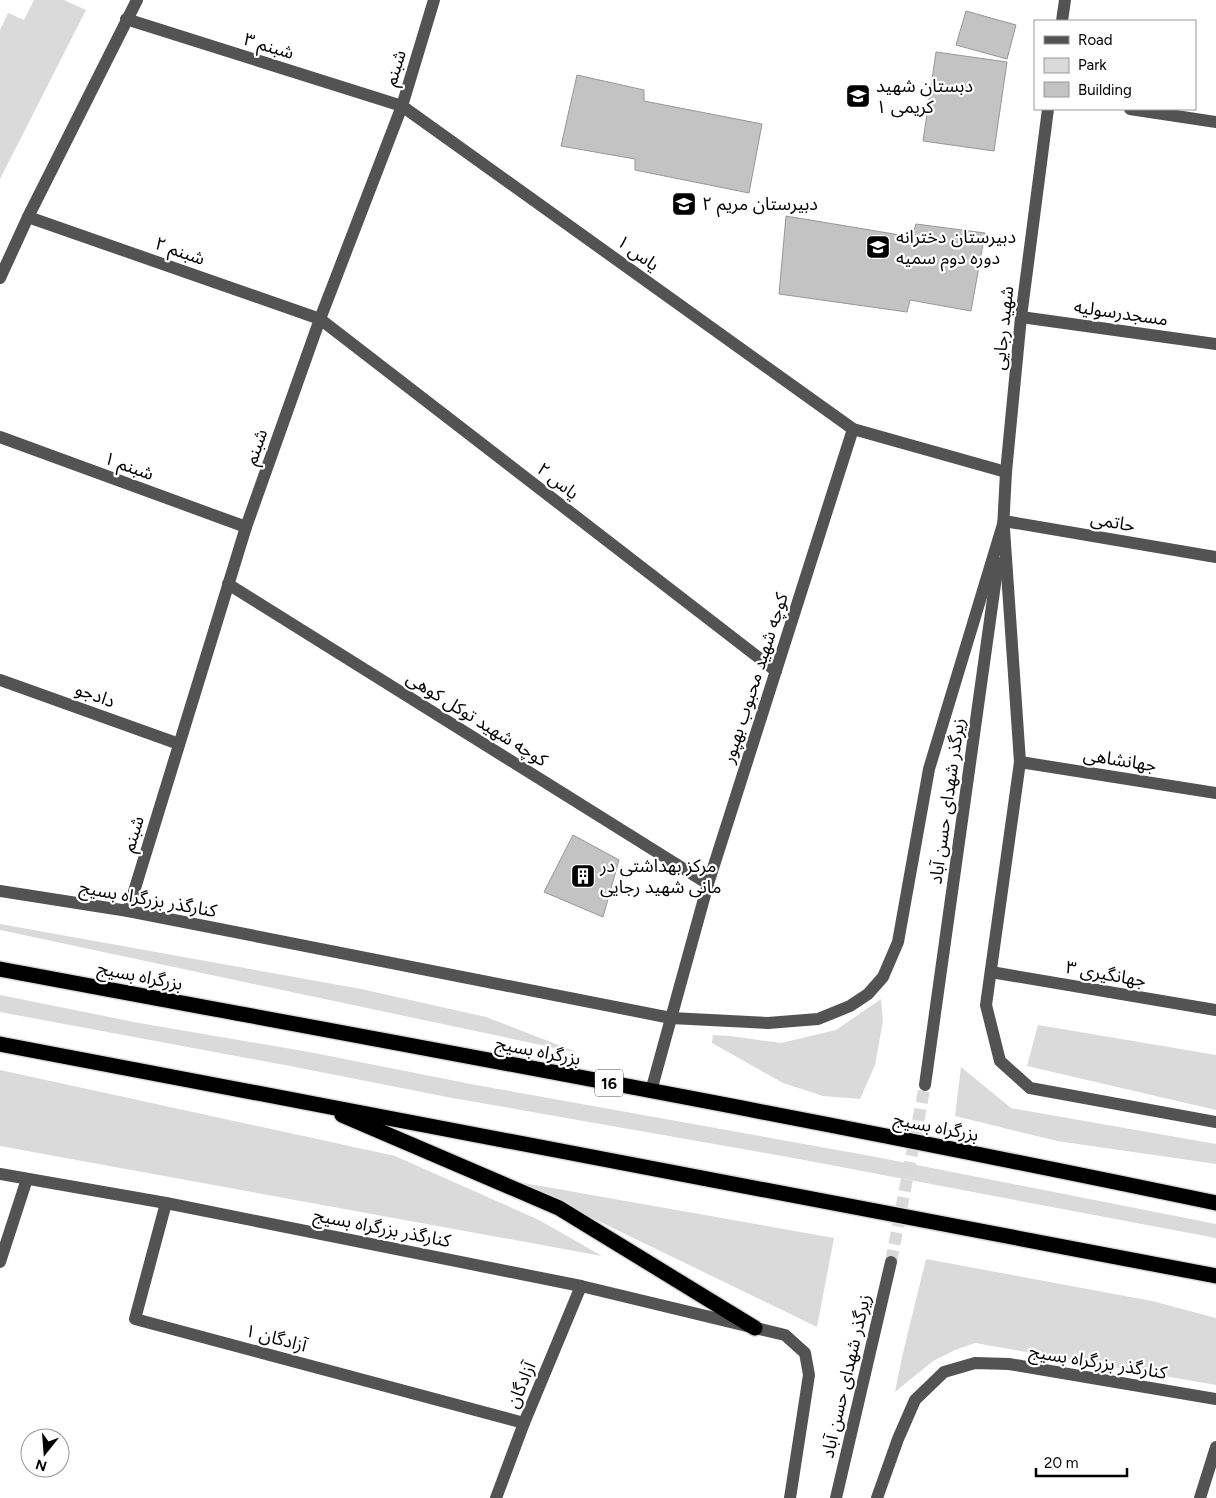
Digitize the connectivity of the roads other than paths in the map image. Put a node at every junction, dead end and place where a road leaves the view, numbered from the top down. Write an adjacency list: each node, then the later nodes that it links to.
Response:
1 (137, 0): 4 (street)
2 (434, 0): 6 (street, شبنم)
3 (1065, 0): 5 (street)
4 (126, 19): 6 (street, شبنم ۳); 10 (street)
5 (1062, 20)
6 (402, 106): 13 (street, شبنم); 15 (street, یاس ۱)
7 (1048, 110): 12 (street, شهید رجایی)
8 (1137, 110): 9 (street)
9 (1216, 122)
10 (28, 217): 11 (street); 13 (street, شبنم ۲)
11 (0, 278)
12 (1021, 317): 14 (street, مسجدرسولیه); 17 (street, شهید رجایی)
13 (320, 319): 19 (street, شبنم); 22 (street, یاس ۲)
14 (1216, 344)
15 (853, 429): 17 (street); 22 (street, کوچه شهید محبوب بهپور)
16 (0, 437): 19 (street, شبنم ۱)
17 (1006, 472): 18 (street, شهید رجایی)
18 (1004, 521): 20 (street, حاتمی); 25 (street); 33 (street, کنارگذر بزرگراه بسیج); 35 (street, زیرگذر شهدای حسن آباد)
19 (246, 527): 21 (street, شبنم)
20 (1216, 557)
21 (228, 584): 24 (street, شبنم); 27 (street, کوچه شهید توکل کوهی)
22 (776, 671): 27 (street, کوچه شهید محبوب بهپور)
23 (0, 680): 24 (street, دادجو)
24 (179, 744): 29 (street, شبنم)
25 (1020, 762): 26 (street, جهانشاهی); 31 (street)
26 (1216, 793)
27 (708, 884): 33 (street, کوچه شهید محبوب بهپور)
28 (0, 891): 29 (street, کنارگذر بزرگراه بسیج)
29 (128, 911): 33 (street, کنارگذر بزرگراه بسیج)
30 (0, 969): 36 (highway, بزرگراه بسیج / 16)
31 (991, 972): 32 (street, جهانگیری ۳); 38 (street)
32 (1216, 1010)
33 (671, 1018): 36 (street, کوچه شهید محبوب بهپور)
34 (0, 1044): 37 (highway)
35 (925, 1085)
36 (651, 1091): 42 (highway, بزرگراه بسیج / 16)
37 (315, 1104): 45 (highway); 47 (highway)
38 (1216, 1122)
39 (0, 1174): 40 (street, کنارگذر بزرگراه بسیج)
40 (26, 1179): 41 (street, کنارگذر بزرگراه بسیج); 43 (street)
41 (166, 1203): 46 (street, کنارگذر بزرگراه بسیج); 49 (street, آزادگان ۱)
42 (1216, 1203)
43 (0, 1262)
44 (891, 1262): 53 (street, زیرگذر شهدای حسن آباد)
45 (1216, 1276)
46 (581, 1286): 47 (street, کنارگذر بزرگراه بسیج); 49 (street, آزادگان)
47 (755, 1328): 52 (street, کنارگذر بزرگراه بسیج)
48 (1216, 1399): 54 (street, کنارگذر بزرگراه بسیج)
49 (524, 1423): 51 (street, آزادگان)
50 (1216, 1447): 55 (street)
51 (496, 1498)
52 (790, 1498)
53 (836, 1498)
54 (878, 1498)
55 (1200, 1498)

